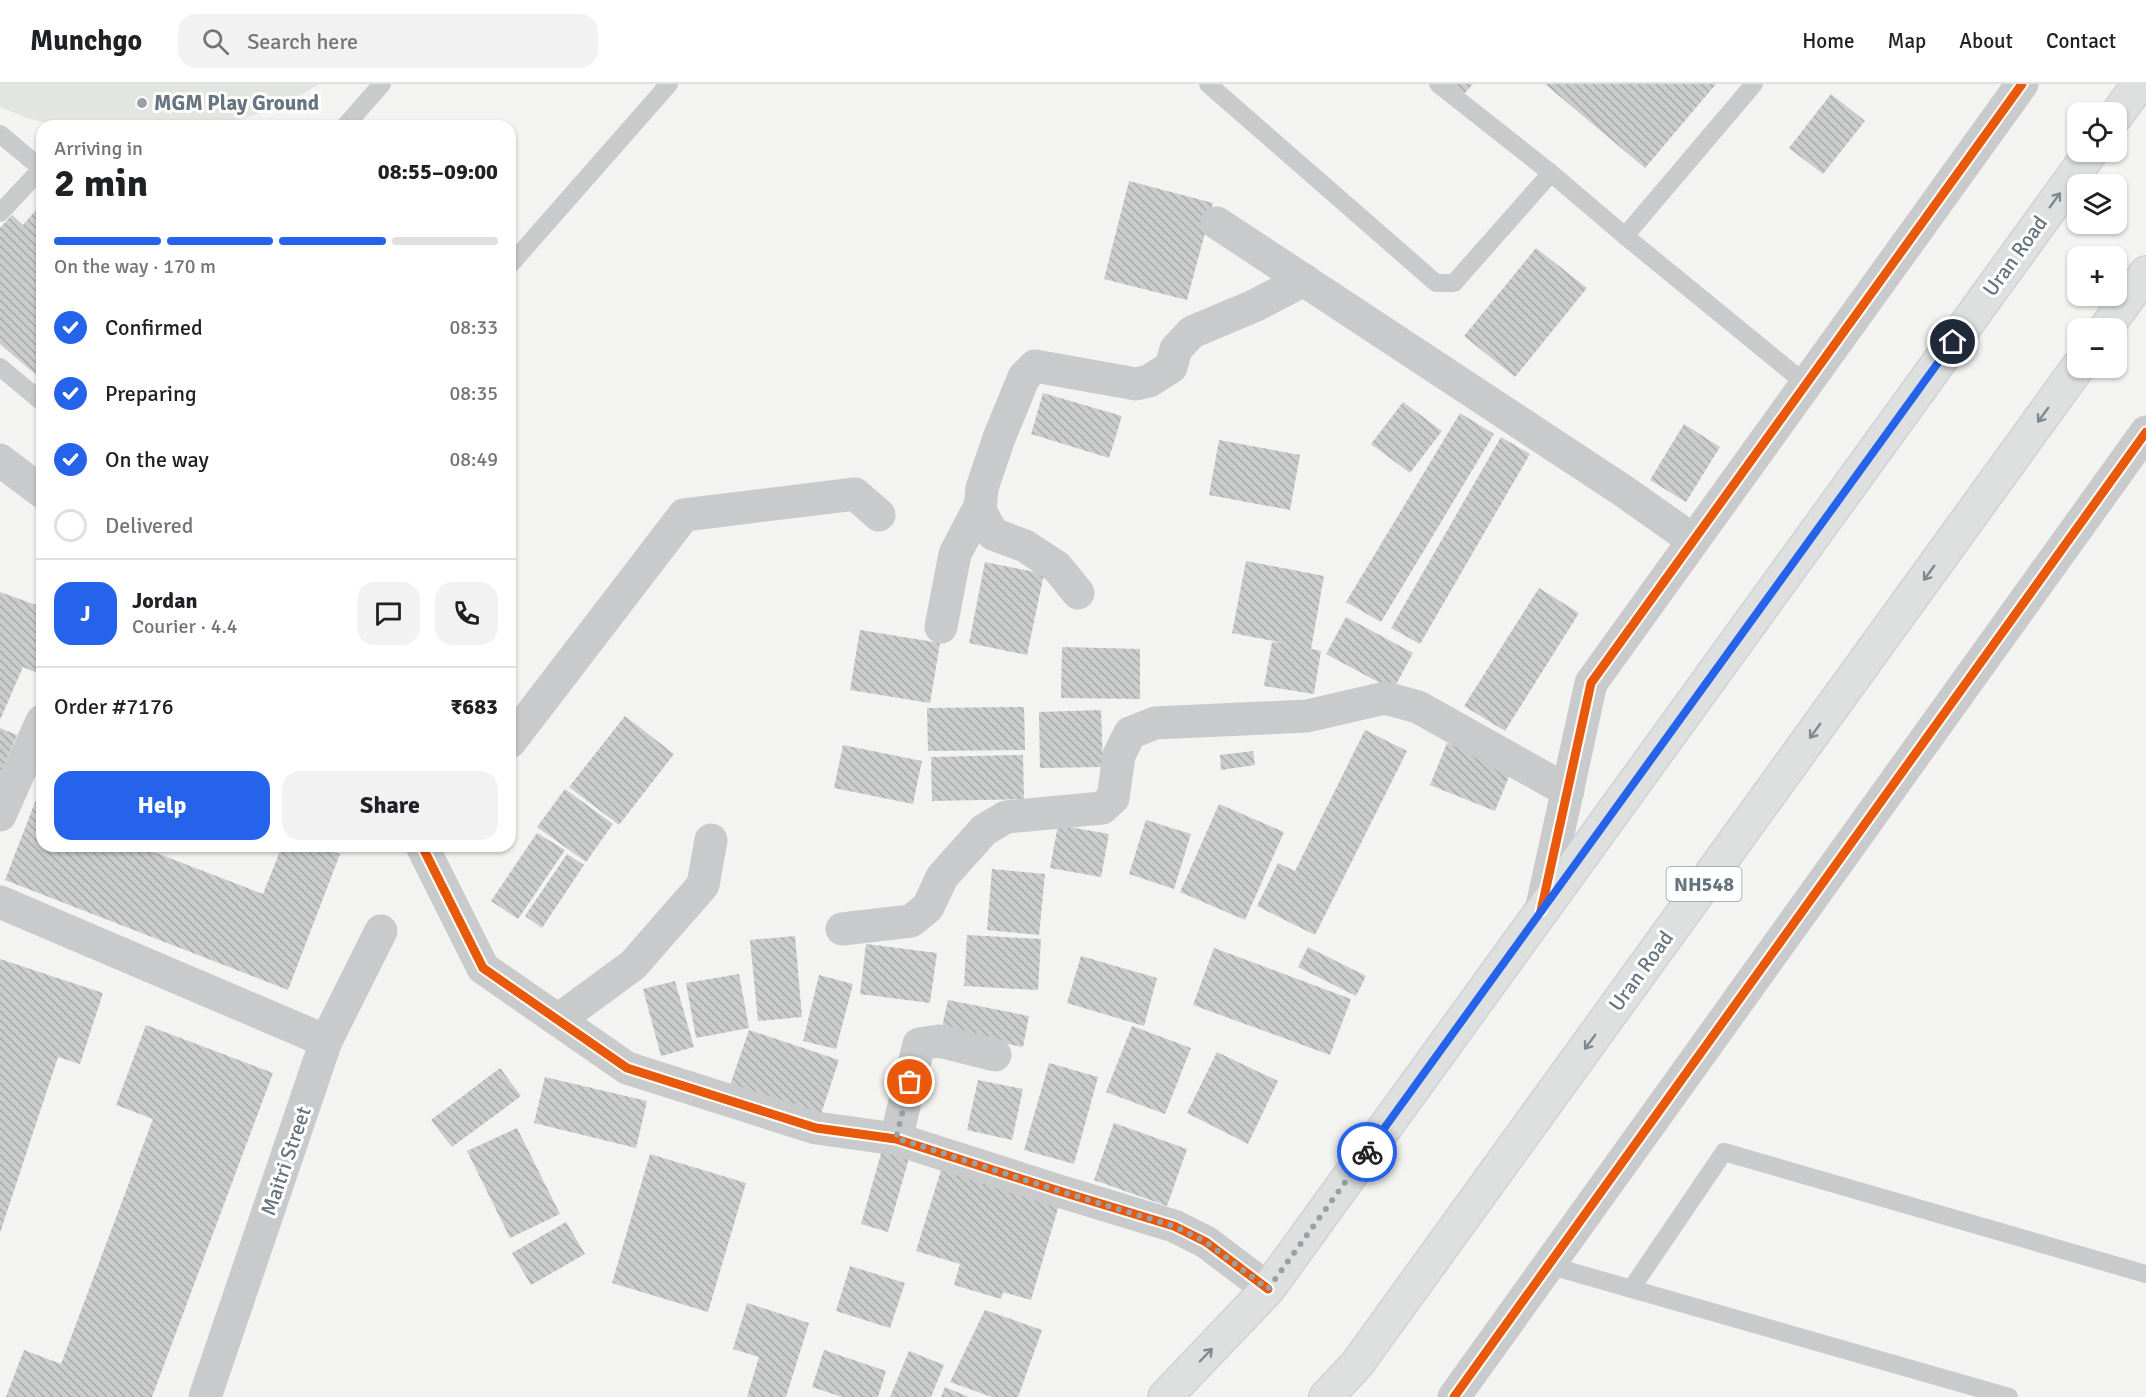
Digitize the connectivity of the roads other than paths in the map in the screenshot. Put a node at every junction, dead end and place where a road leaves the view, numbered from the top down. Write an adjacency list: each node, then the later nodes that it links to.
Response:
1 (382, 84): 9 (lane)
2 (669, 84): 18 (lane)
3 (1208, 84): 13 (lane)
4 (1438, 84): 13 (lane)
5 (1754, 84): 17 (lane)
6 (2022, 84): 24 (street)
7 (2139, 84): 8 (highway)
8 (2126, 102)
9 (350, 120)
10 (0, 134): 12 (lane)
11 (2084, 162): 41 (highway, Uran Road, one-way to 11)
12 (36, 164)
13 (1551, 173): 17 (lane)
14 (36, 175): 15 (lane)
15 (0, 213)
16 (1217, 223): 20 (street)
17 (1625, 236): 24 (lane)
18 (516, 258)
19 (2146, 273): 21 (highway)
20 (1304, 280): 29 (street); 31 (street)
21 (2113, 318)
22 (0, 367): 25 (lane)
23 (2070, 378): 54 (highway, Uran Road / NH548, one-way to 54)
24 (1806, 384): 31 (street)
25 (36, 397)
26 (2146, 432): 48 (street)
27 (0, 460): 28 (street)
28 (36, 487)
29 (980, 506): 32 (street); 33 (street)
30 (879, 515): 35 (street)
31 (1693, 540): 36 (street)
32 (1078, 593)
33 (941, 627)
34 (36, 734): 37 (street)
35 (516, 734)
36 (1568, 790): 41 (street); 42 (street)
37 (0, 815)
38 (711, 840): 44 (street)
39 (428, 852): 44 (street)
40 (0, 902): 45 (street)
41 (1541, 911): 50 (highway, Uran Road)
42 (842, 928)
43 (381, 931): 45 (street, Maitri Street)
44 (558, 1020): 47 (street)
45 (326, 1041): 52 (street, Maitri Street)
46 (995, 1055): 47 (street)
47 (896, 1138): 50 (street)
48 (1548, 1265): 51 (lane); 55 (street)
49 (2146, 1274): 51 (lane)
50 (1268, 1289): 53 (highway, Uran Road, one-way to 50)
51 (1630, 1289): 56 (lane)
52 (205, 1397)
53 (1165, 1397)
54 (1326, 1397)
55 (1454, 1397)
56 (2009, 1397)

